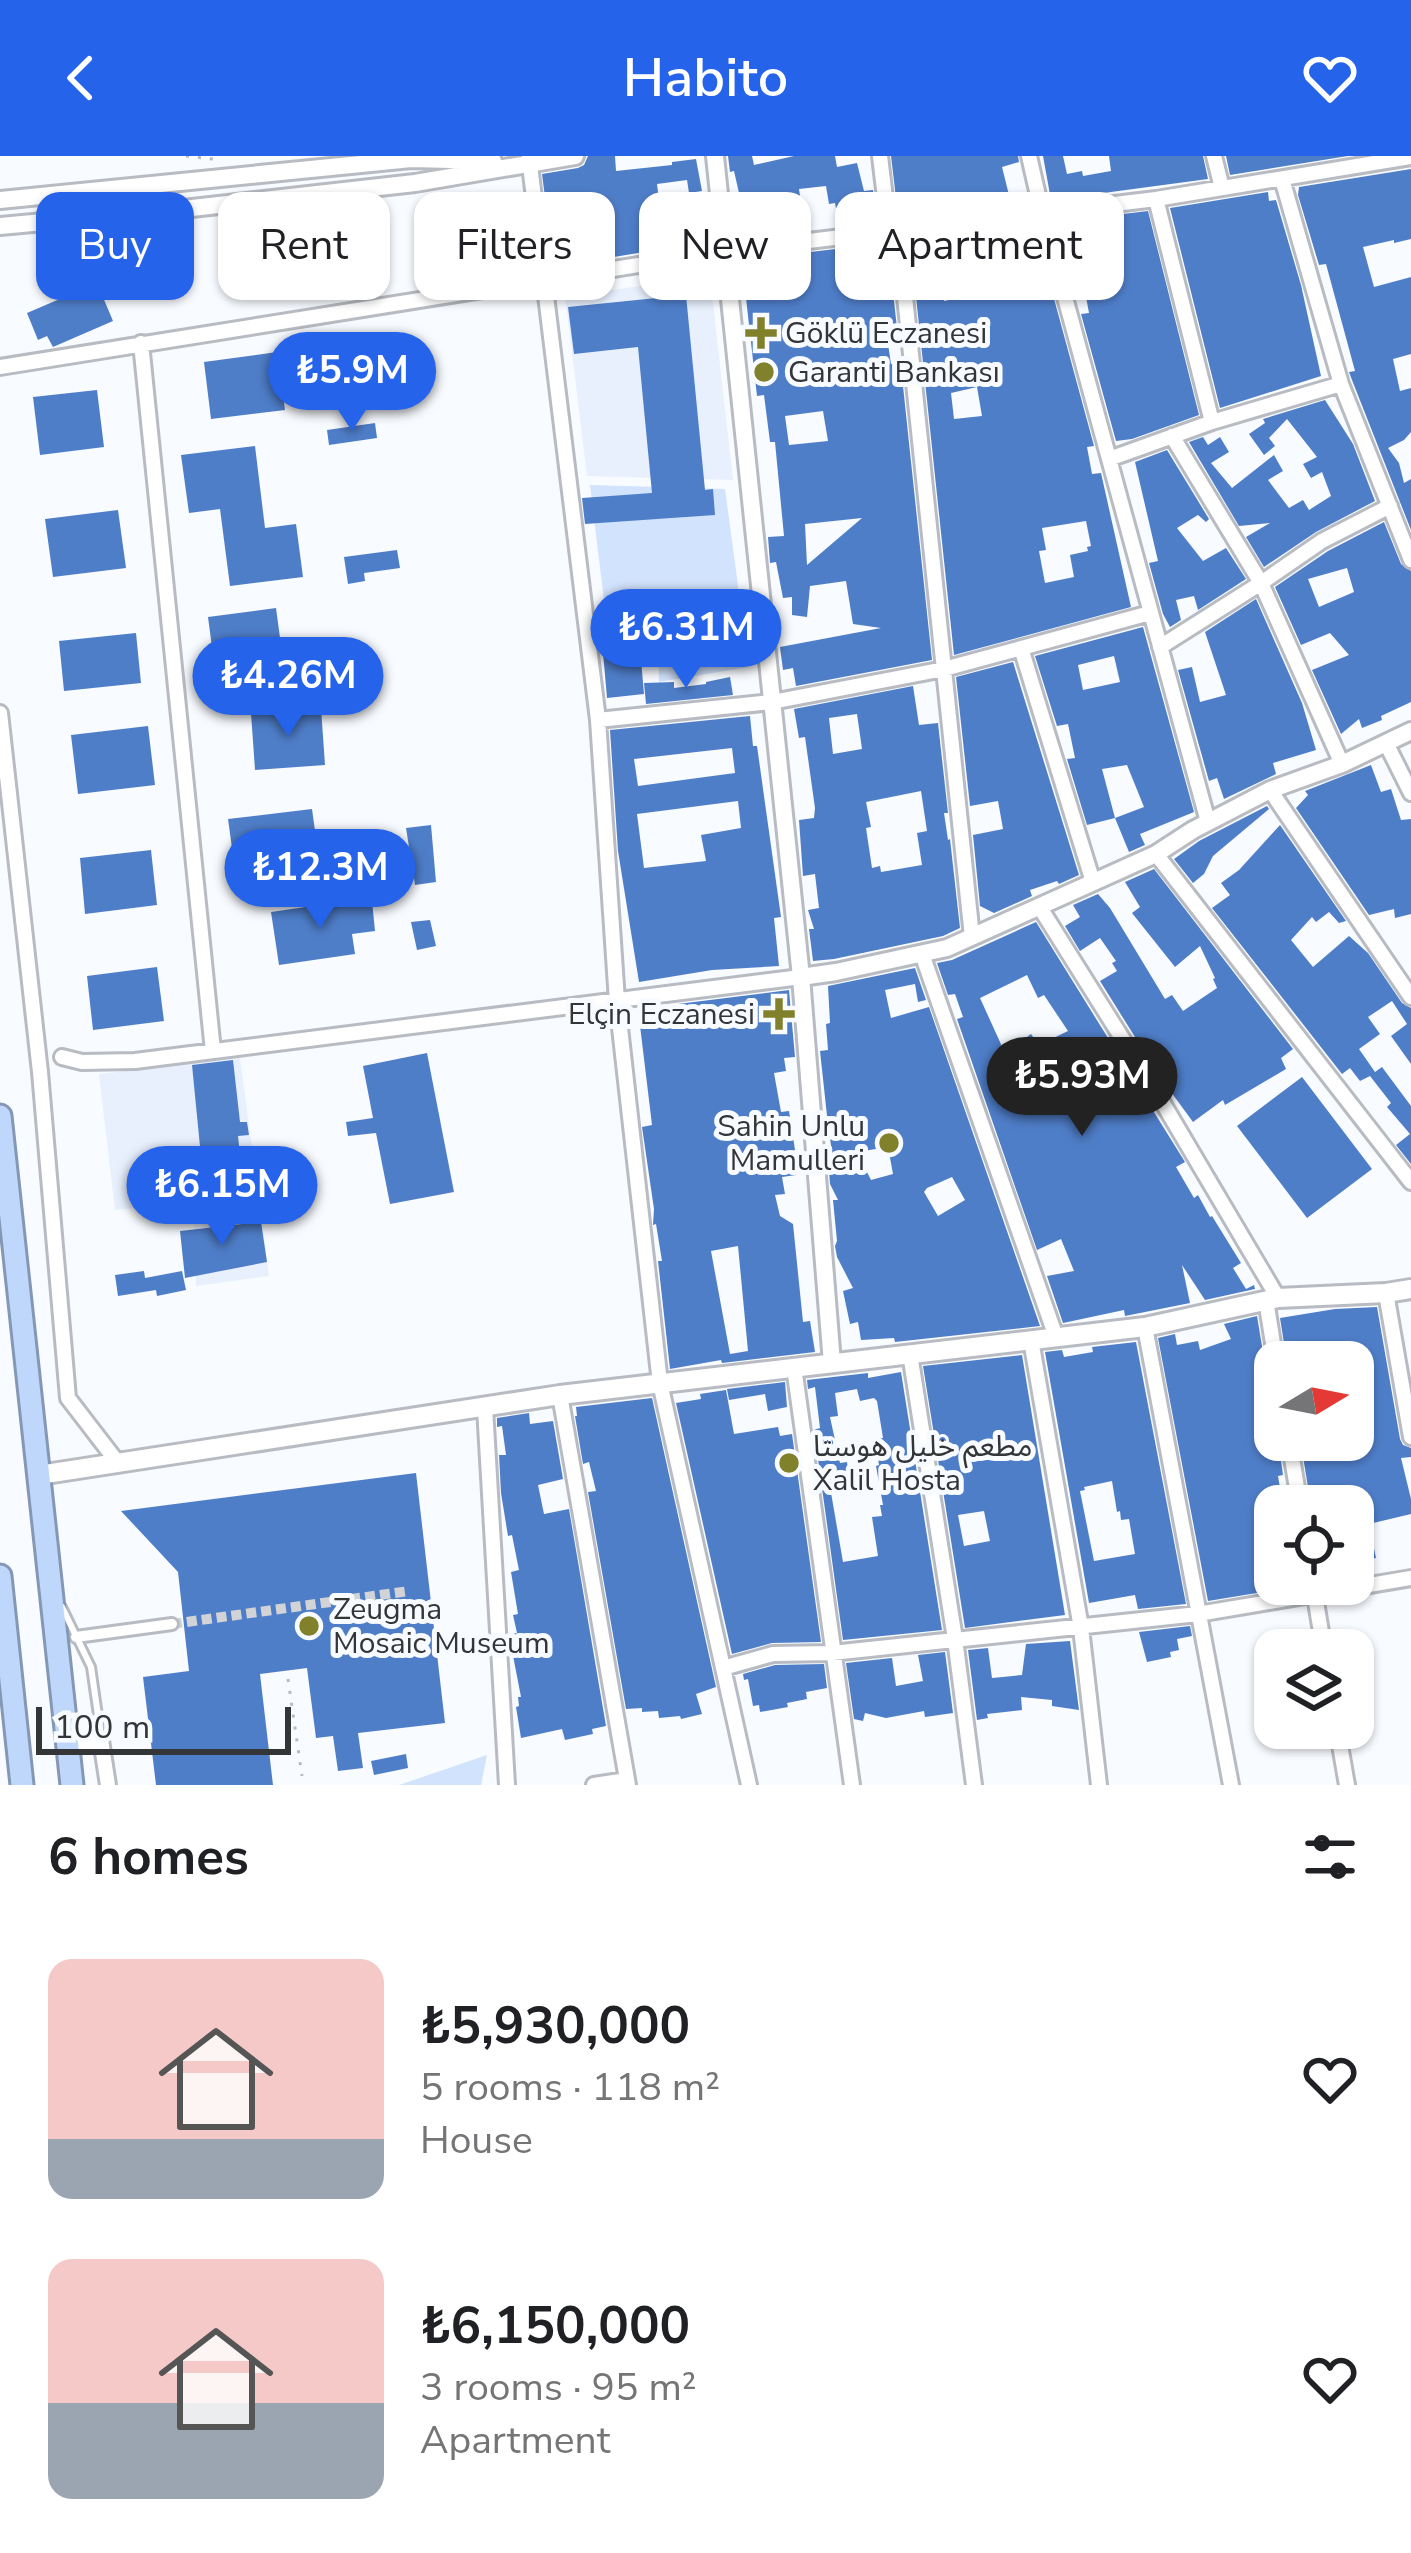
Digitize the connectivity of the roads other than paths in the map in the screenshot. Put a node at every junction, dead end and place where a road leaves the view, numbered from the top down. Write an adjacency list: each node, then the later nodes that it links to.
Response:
1 (575, 156): 7 (street)
2 (715, 156): 11 (street)
3 (880, 156): 12 (street)
4 (1029, 156): 13 (street)
5 (1214, 156): 9 (street)
6 (1411, 158): 8 (street)
7 (529, 159): 10 (street); 15 (street); 17 (street)
8 (1282, 179): 9 (street); 25 (street)
9 (1222, 188): 14 (street)
10 (533, 192)
11 (719, 192)
12 (886, 192)
13 (1037, 192)
14 (1156, 199): 16 (street); 26 (street)
15 (0, 200)
16 (1124, 203)
17 (0, 226)
18 (416, 300): 23 (street)
19 (546, 300): 38 (street)
20 (731, 300): 36 (street)
21 (901, 300): 35 (street)
22 (1065, 300): 28 (street)
23 (141, 343): 24 (street); 53 (street)
24 (0, 368)
25 (1341, 384): 26 (street); 29 (street)
26 (1212, 422): 27 (street)
27 (1172, 436): 28 (street); 31 (street)
28 (1108, 459): 32 (street)
29 (1390, 506): 30 (street); 31 (street)
30 (1411, 560)
31 (1262, 583): 33 (street); 41 (street)
32 (1150, 613): 33 (street); 34 (street)
33 (1160, 646): 44 (street)
34 (1022, 648): 35 (street); 46 (street)
35 (944, 669): 36 (street); 48 (street)
36 (772, 702): 38 (street); 50 (street)
37 (0, 713): 71 (street)
38 (598, 720): 52 (street)
39 (1411, 731): 40 (street)
40 (1386, 743): 41 (street); 43 (street)
41 (1342, 764): 42 (street)
42 (1270, 790): 44 (street); 51 (street)
43 (1411, 793)
44 (1208, 822): 45 (street)
45 (1156, 854): 46 (street); 56 (street)
46 (1094, 882): 47 (street)
47 (1039, 906): 48 (street); 59 (street)
48 (972, 937): 49 (street)
49 (922, 954): 50 (street); 61 (street)
50 (801, 976): 52 (street); 65 (street)
51 (1411, 998)
52 (617, 1000): 53 (street); 67 (street)
53 (213, 1051): 54 (street)
54 (62, 1058)
55 (0, 1115): 72 (highway)
56 (1411, 1182)
57 (1411, 1289): 58 (main road)
58 (1386, 1293): 59 (main road); 70 (street)
59 (1272, 1299): 60 (main road); 63 (street)
60 (1144, 1327): 61 (main road); 78 (street)
61 (1056, 1337): 62 (main road)
62 (1031, 1340): 64 (main road); 80 (street)
63 (1275, 1341)
64 (910, 1354): 65 (main road); 82 (street)
65 (832, 1363): 66 (main road)
66 (794, 1367): 67 (main road); 83 (street)
67 (660, 1383): 68 (main road); 84 (street)
68 (560, 1394): 69 (main road); 88 (street)
69 (485, 1408): 71 (main road); 92 (street)
70 (1411, 1438)
71 (118, 1463): 72 (main road)
72 (38, 1475): 75 (highway)
73 (0, 1576): 89 (highway)
74 (1411, 1578): 76 (street)
75 (50, 1583): 81 (lane); 86 (highway)
76 (1374, 1583)
77 (1254, 1602): 78 (street)
78 (1198, 1614): 80 (street); 98 (street)
79 (172, 1624): 81 (street)
80 (1081, 1628): 82 (street); 97 (street)
81 (76, 1637): 85 (lane)
82 (955, 1640): 83 (street); 96 (street)
83 (832, 1653): 84 (street); 95 (street)
84 (723, 1668): 94 (street)
85 (101, 1740): 86 (street); 91 (street)
86 (68, 1746): 90 (highway)
87 (1341, 1749): 99 (street)
88 (627, 1783): 93 (street)
89 (22, 1785)
90 (72, 1785)
91 (107, 1785)
92 (507, 1785)
93 (594, 1785)
94 (749, 1785)
95 (852, 1785)
96 (974, 1785)
97 (1099, 1785)
98 (1231, 1785)
99 (1347, 1785)

